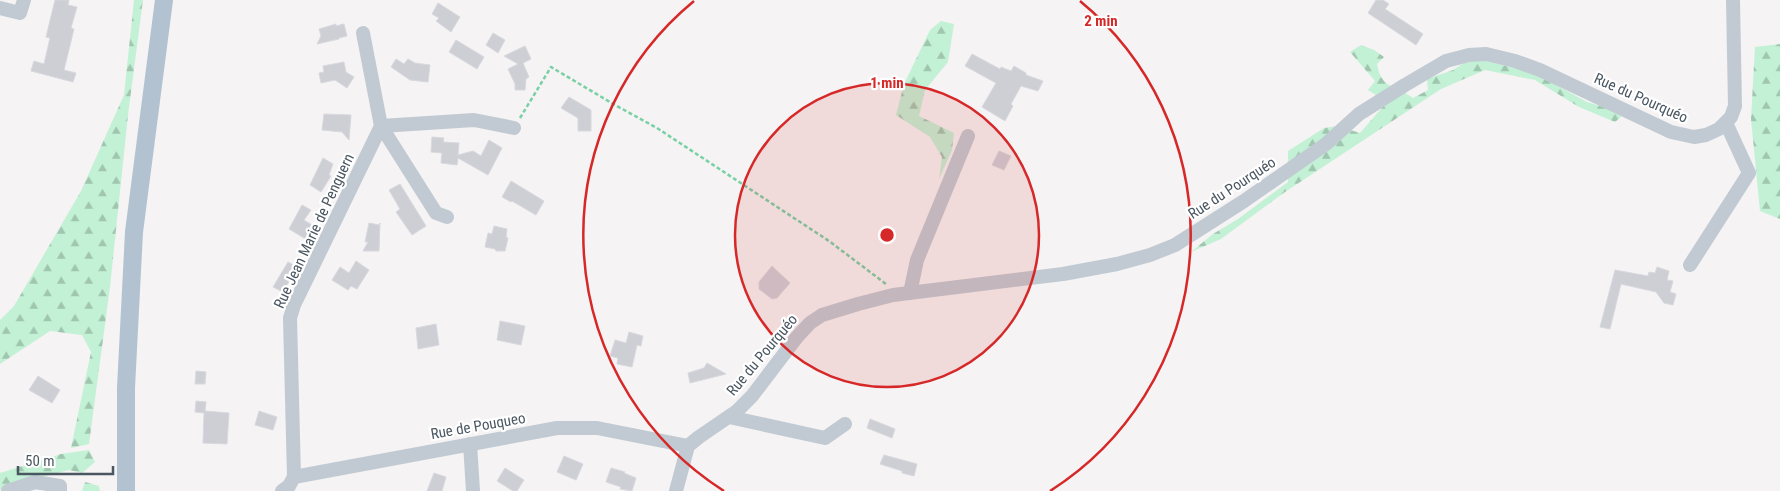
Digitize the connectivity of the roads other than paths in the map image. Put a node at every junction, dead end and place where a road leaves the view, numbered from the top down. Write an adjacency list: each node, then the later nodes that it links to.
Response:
1 (24, 0): 4 (street)
2 (164, 0): 20 (main road)
3 (1733, 0): 6 (street)
4 (0, 8)
5 (363, 33): 7 (street)
6 (1726, 123): 11 (street); 12 (street, Rue du Pourquéo)
7 (381, 126): 8 (street); 10 (street); 17 (street, Rue Jean Marie de Penguern)
8 (514, 128)
9 (968, 136): 12 (street)
10 (447, 217)
11 (1690, 265)
12 (904, 294): 13 (street, Rue du Pourquéo)
13 (729, 417): 14 (street); 16 (street, Rue du Pourquéo)
14 (845, 424)
15 (470, 444): 16 (street, Rue de Pouqueo); 17 (street, Rue de Pouqueo); 22 (street)
16 (688, 446): 23 (street)
17 (294, 477): 21 (street)
18 (8, 491): 19 (street)
19 (60, 491)
20 (126, 491)
21 (282, 491)
22 (473, 491)
23 (676, 491)

